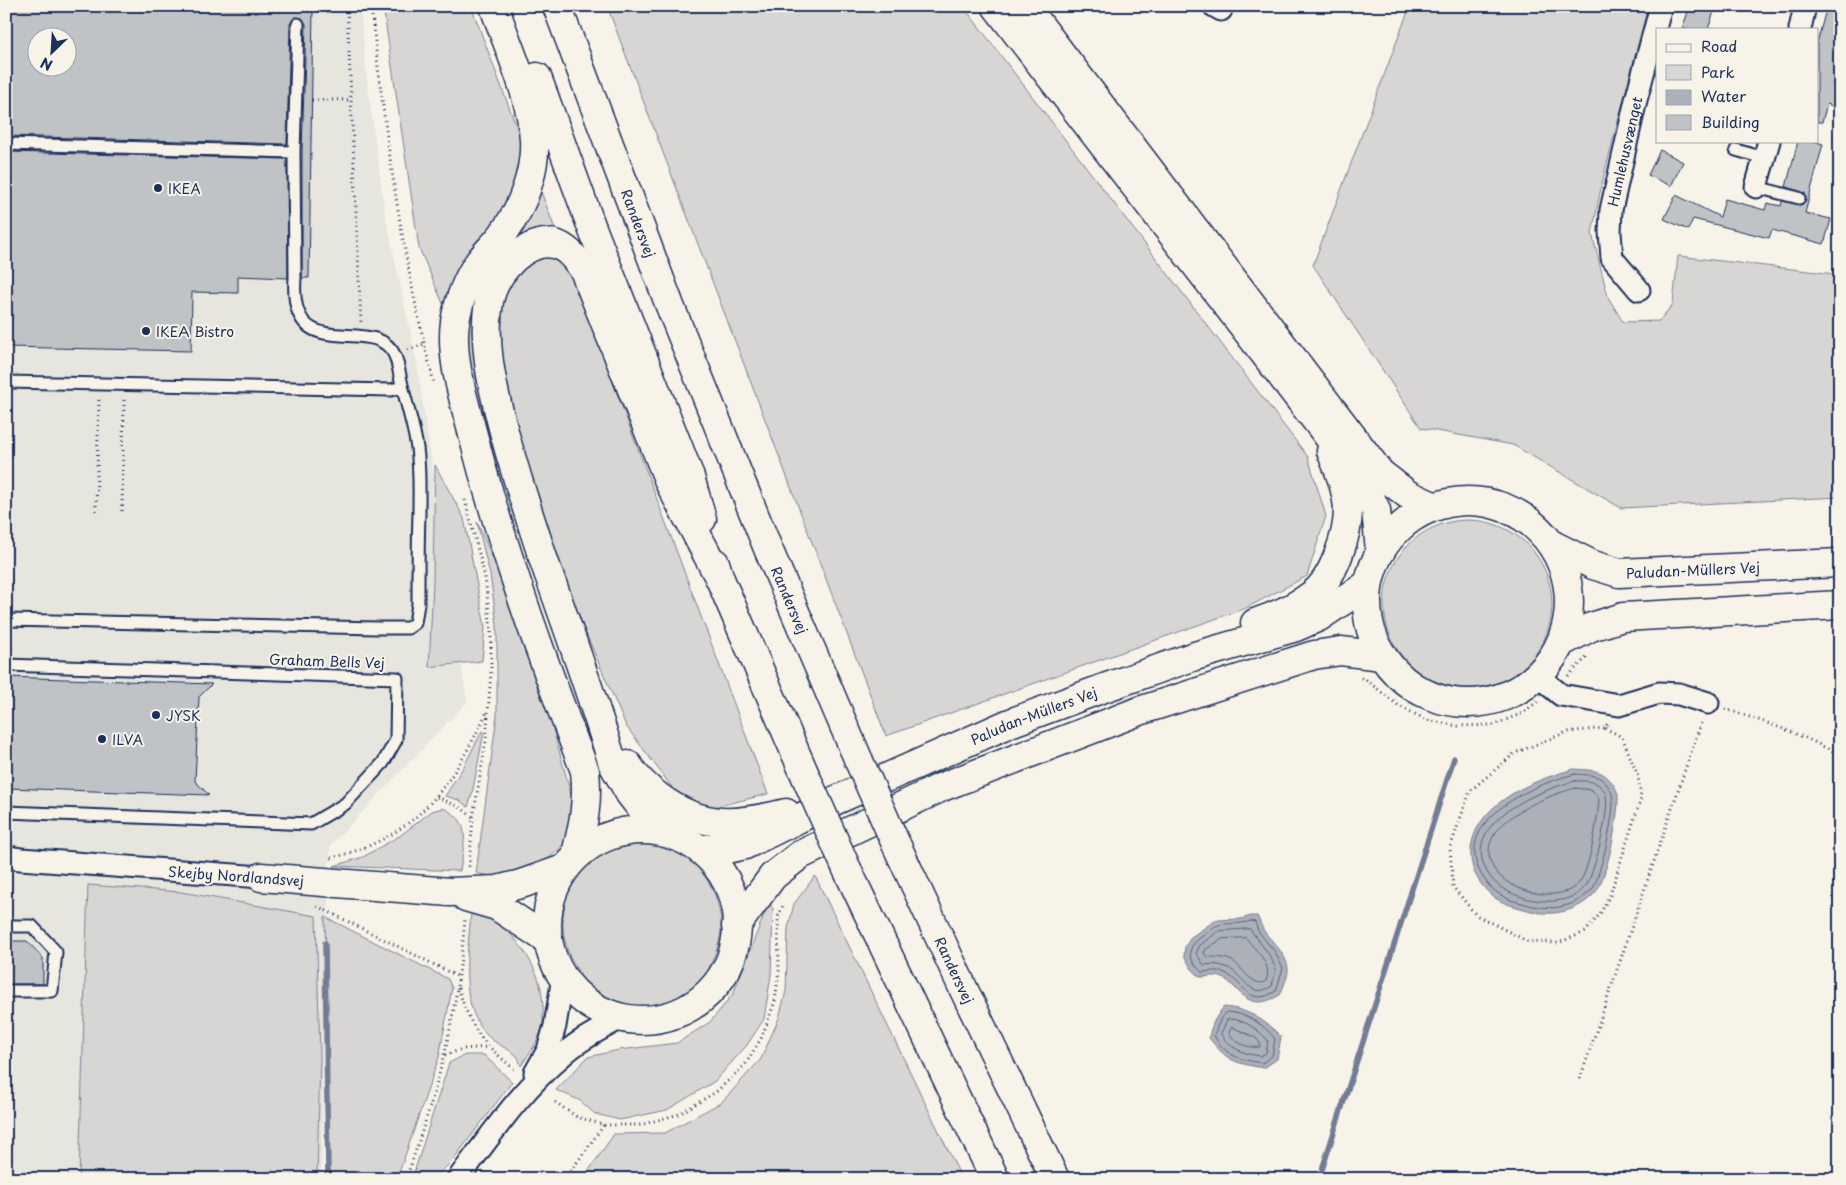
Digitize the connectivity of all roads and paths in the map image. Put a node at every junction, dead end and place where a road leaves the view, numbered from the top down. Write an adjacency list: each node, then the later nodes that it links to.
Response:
1 (347, 6): 13 (path)
2 (371, 6): 26 (path)
3 (494, 6): 60 (main road)
4 (511, 6): 35 (main road)
5 (557, 6): 86 (main road, Randersvej, bridge)
6 (996, 6): 27 (main road)
7 (1025, 6): 29 (main road)
8 (1661, 6): 20 (street, Humlehusvænget)
9 (1805, 6): 11 (street)
10 (298, 24): 17 (lane)
11 (1800, 28)
12 (312, 100): 13 (path)
13 (351, 100): 21 (path)
14 (6, 144): 17 (lane)
15 (1736, 150): 16 (lane)
16 (1766, 150): 18 (street)
17 (294, 152): 21 (lane)
18 (1756, 186): 19 (lane)
19 (1798, 198)
20 (1639, 290)
21 (362, 336): 25 (lane)
22 (6, 382): 23 (lane)
23 (99, 384): 24 (lane); 30 (path)
24 (124, 384): 25 (lane); 31 (path)
25 (402, 388): 38 (lane)
26 (436, 390)
27 (1322, 429): 33 (main road); 41 (main road)
28 (463, 493): 48 (path)
29 (1433, 506): 32 (main road); 33 (main road)
30 (96, 511)
31 (122, 511)
32 (1553, 545): 34 (main road, Paludan-Müllers Vej); 39 (main road)
33 (1380, 550): 36 (main road)
34 (1840, 563)
35 (720, 579): 49 (main road); 85 (main road, bridge)
36 (1368, 584): 41 (main road, Paludan-Müllers Vej); 42 (main road)
37 (1840, 605): 39 (main road)
38 (6, 620)
39 (1562, 642): 45 (main road)
40 (1591, 654): 45 (path)
41 (1195, 656): 53 (main road, Paludan-Müllers Vej)
42 (1382, 656): 45 (main road); 68 (main road)
43 (6, 665): 54 (lane, Graham Bells Vej)
44 (1358, 677): 45 (path)
45 (1546, 683): 47 (street)
46 (1708, 703): 47 (street); 51 (path); 78 (path)
47 (1619, 705): 50 (path)
48 (488, 710): 52 (path); 55 (path)
49 (598, 714): 53 (main road); 56 (main road)
50 (1605, 728): 50 (path)
51 (1840, 756)
52 (437, 797): 55 (path); 59 (path)
53 (834, 801): 57 (main road, Paludan-Müllers Vej)
54 (6, 812)
55 (473, 818): 61 (path)
56 (657, 829): 57 (main road); 60 (main road, Skejby Nordlandsvej)
57 (700, 849): 68 (main road)
58 (11, 858): 62 (street, Skejby Nordlandsvej)
59 (323, 860)
60 (570, 860): 63 (main road, Skejby Nordlandsvej); 69 (main road)
61 (469, 868)
62 (261, 877): 63 (main road, Skejby Nordlandsvej)
63 (450, 892): 69 (main road, Skejby Nordlandsvej)
64 (785, 900): 81 (path)
65 (314, 904): 70 (path)
66 (466, 917): 70 (path)
67 (6, 926): 73 (lane)
68 (736, 926): 74 (main road)
69 (548, 940): 71 (main road)
70 (459, 977): 72 (path)
71 (563, 977): 74 (main road); 79 (street)
72 (458, 988): 75 (path); 76 (path)
73 (6, 991)
74 (619, 1019): 79 (street)
75 (488, 1047): 76 (path); 77 (path)
76 (444, 1055): 82 (path)
77 (514, 1069)
78 (1580, 1079)
79 (527, 1089): 83 (street)
80 (555, 1102): 81 (path)
81 (604, 1125): 84 (path)
82 (406, 1179)
83 (458, 1179)
84 (565, 1179)
85 (995, 1179)
86 (1055, 1179)

